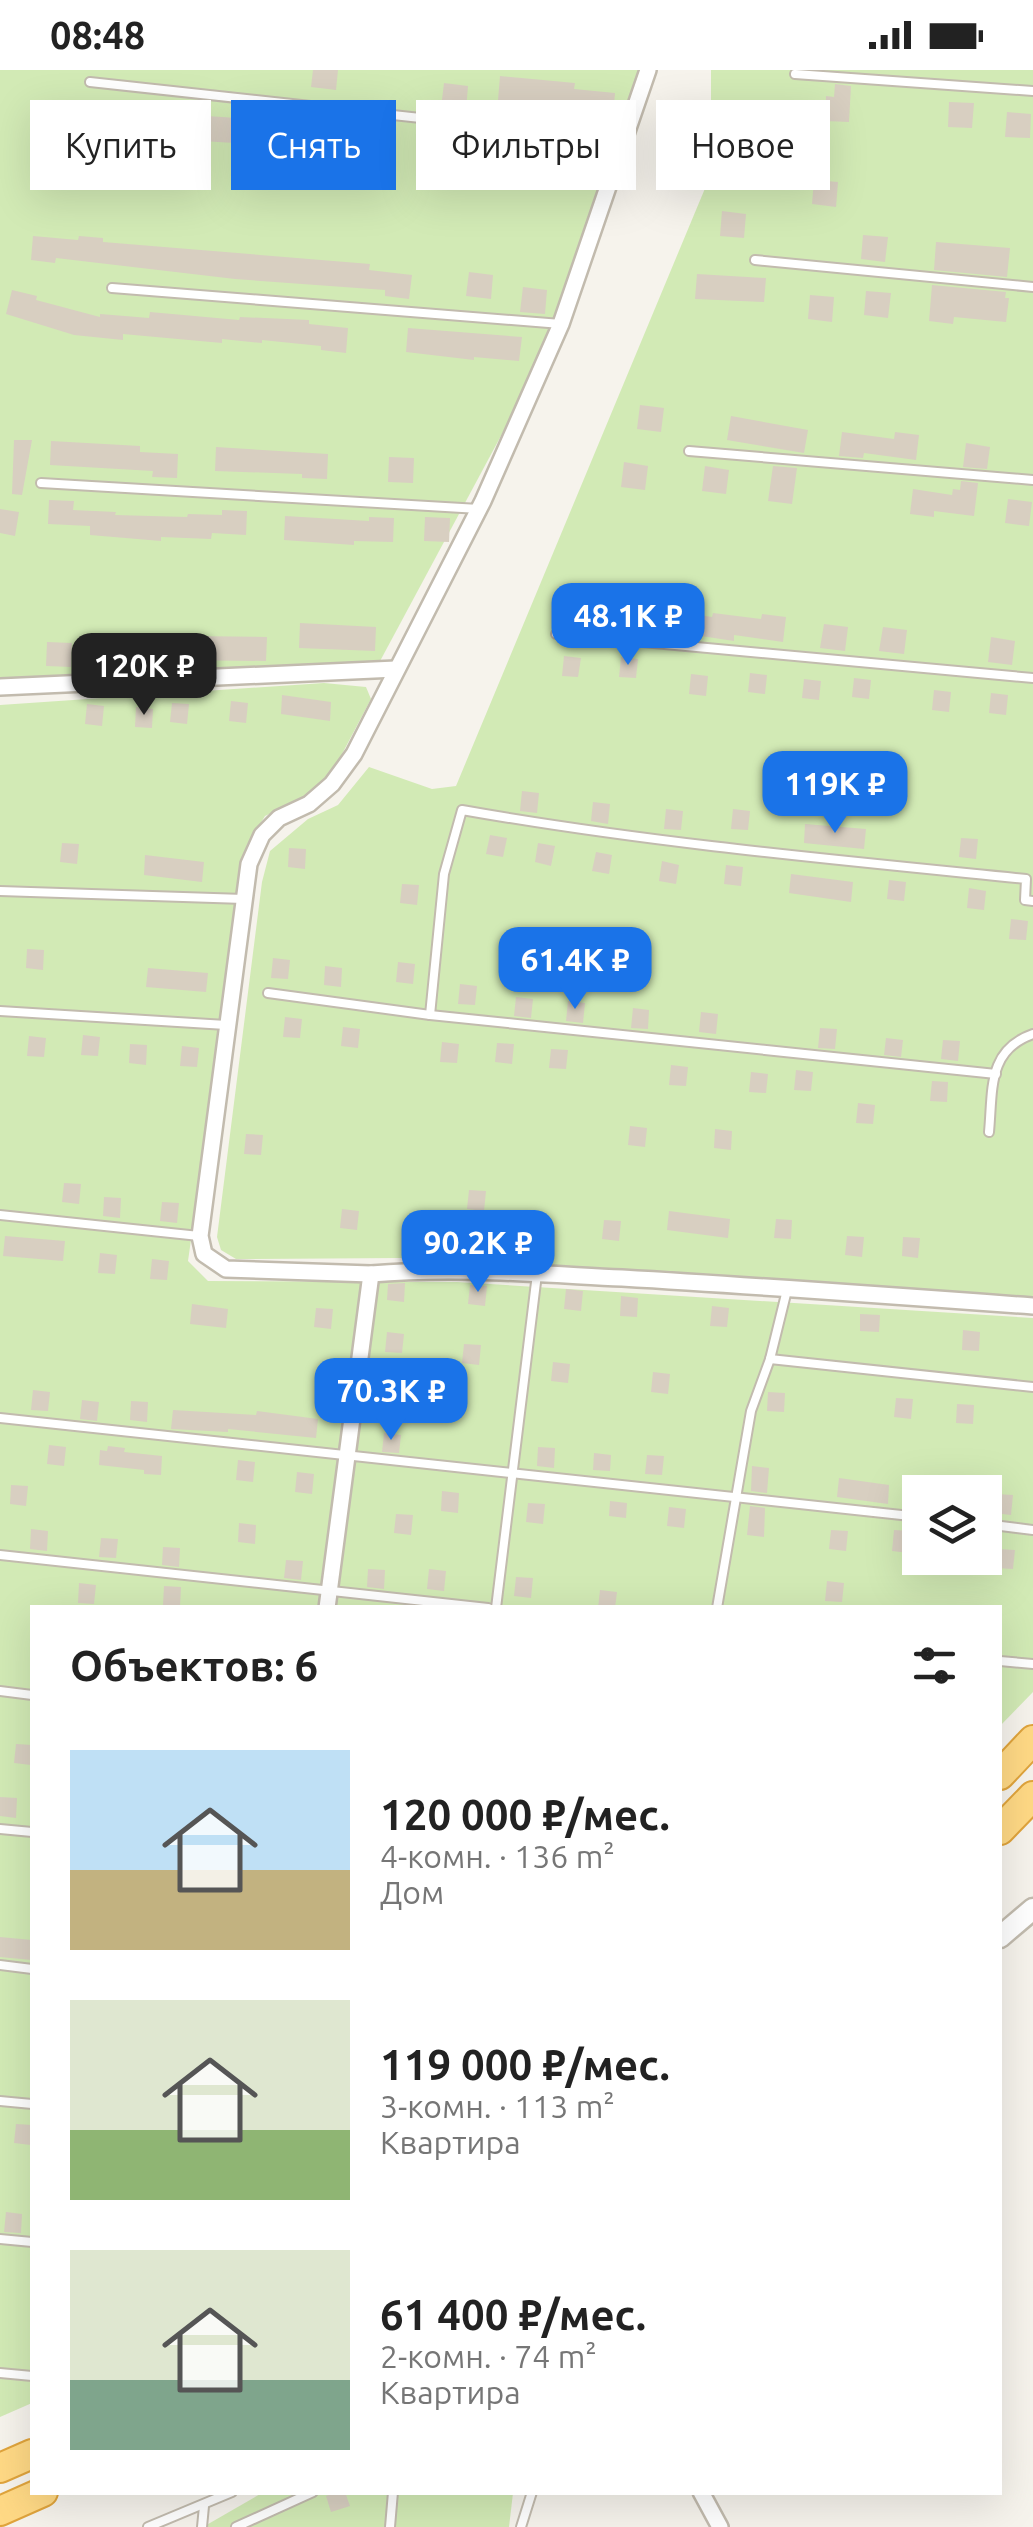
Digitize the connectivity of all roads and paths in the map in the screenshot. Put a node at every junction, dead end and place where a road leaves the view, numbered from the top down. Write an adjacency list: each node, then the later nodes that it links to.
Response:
1 (648, 70): 5 (street)
2 (795, 74): 4 (lane)
3 (90, 82): 6 (lane)
4 (1033, 91)
5 (636, 102)
6 (416, 118)
7 (605, 190): 11 (street)
8 (754, 260): 9 (lane)
9 (1033, 287)
10 (112, 288): 11 (lane)
11 (561, 324): 15 (street)
12 (689, 451): 13 (lane)
13 (1033, 480)
14 (41, 482): 15 (lane)
15 (479, 509): 17 (street)
16 (556, 634): 18 (lane)
17 (396, 669): 19 (street); 21 (street)
18 (1033, 678)
19 (0, 686)
20 (0, 890): 21 (lane)
21 (244, 899): 26 (street)
22 (1033, 901): 25 (lane)
23 (268, 993): 25 (lane)
24 (0, 1011): 26 (lane)
25 (430, 1016): 28 (lane)
26 (226, 1025): 31 (street)
27 (1033, 1034): 28 (lane)
28 (996, 1074): 29 (lane)
29 (990, 1132)
30 (0, 1214): 31 (lane)
31 (200, 1236): 32 (street)
32 (371, 1274): 33 (street); 39 (street)
33 (537, 1274): 34 (street); 40 (lane)
34 (788, 1287): 35 (street); 36 (lane)
35 (1033, 1306)
36 (770, 1359): 37 (lane); 41 (lane)
37 (1033, 1387)
38 (0, 1418): 39 (lane)
39 (348, 1455): 40 (lane); 46 (street)
40 (514, 1474): 41 (lane); 49 (lane)
41 (734, 1496): 42 (lane); 50 (lane)
42 (902, 1515)
43 (1002, 1526): 44 (lane)
44 (1033, 1530)
45 (0, 1555): 46 (lane)
46 (330, 1589): 47 (street); 48 (lane)
47 (328, 1605)
48 (463, 1605)
49 (496, 1605)
50 (716, 1605)
51 (1002, 1660): 52 (lane)
52 (1033, 1664)
53 (0, 1692): 54 (lane)
54 (30, 1695)
55 (1033, 1740): 56 (highway)
56 (1002, 1773)
57 (1033, 1796): 59 (highway)
58 (0, 1828): 60 (lane)
59 (1002, 1828)
60 (30, 1832)
61 (1033, 1908): 62 (street)
62 (1002, 1935)
63 (0, 1966): 64 (lane)
64 (30, 1969)
65 (0, 2101): 66 (lane)
66 (30, 2104)
67 (0, 2239): 68 (lane)
68 (30, 2242)
69 (0, 2373): 70 (lane)
70 (30, 2376)
71 (30, 2455): 72 (highway)
72 (0, 2468)
73 (36, 2495): 80 (highway)
74 (226, 2495): 79 (lane)
75 (306, 2495): 83 (lane)
76 (393, 2495): 84 (lane)
77 (531, 2495): 85 (lane)
78 (704, 2495): 86 (street)
79 (204, 2506): 81 (lane); 82 (lane)
80 (0, 2511)
81 (148, 2527)
82 (202, 2527)
83 (236, 2527)
84 (390, 2527)
85 (522, 2527)
86 (720, 2527)

